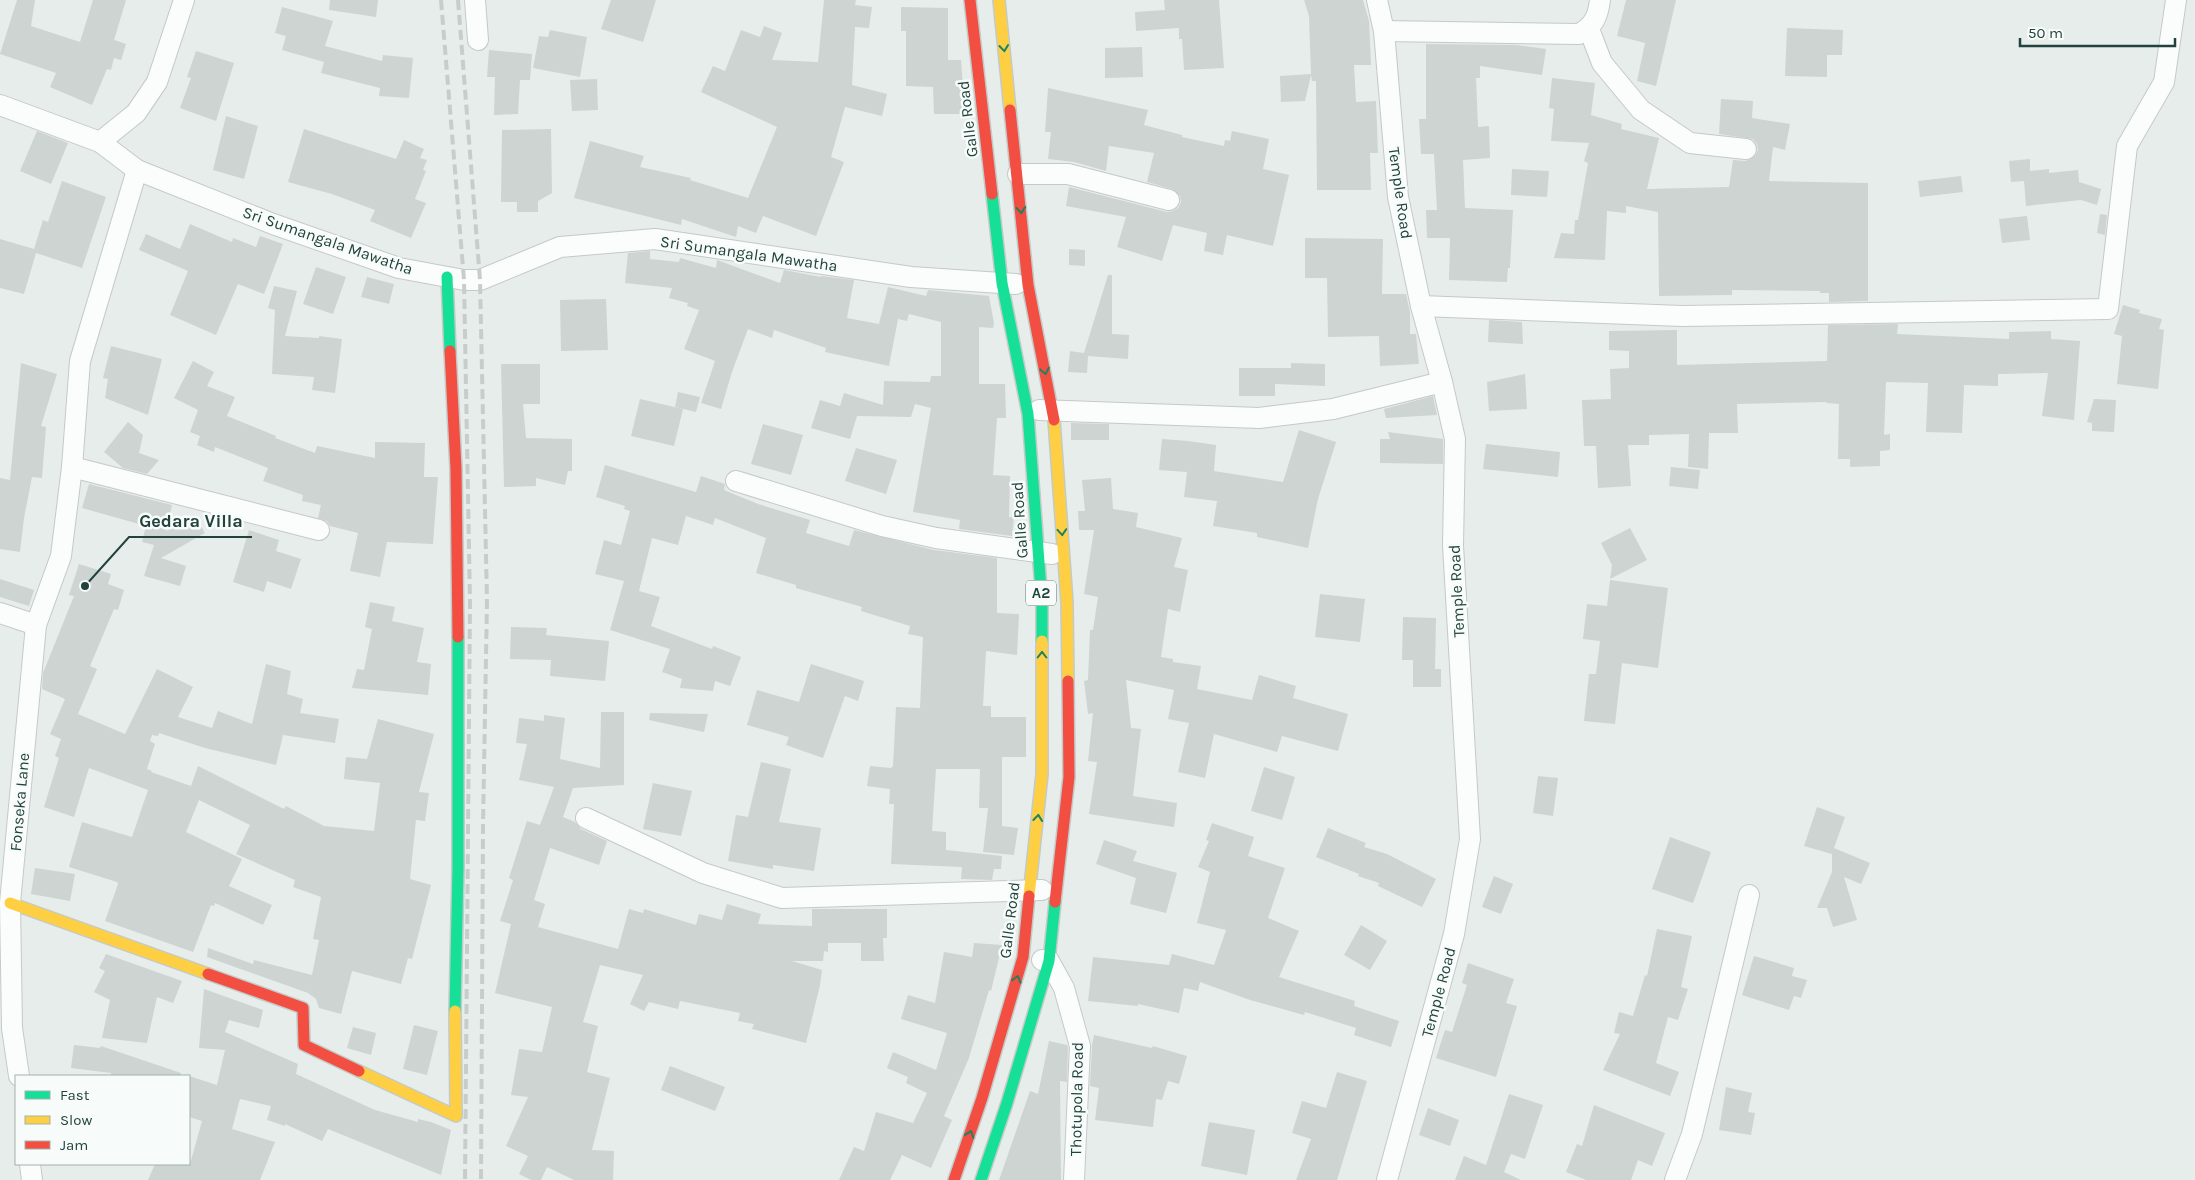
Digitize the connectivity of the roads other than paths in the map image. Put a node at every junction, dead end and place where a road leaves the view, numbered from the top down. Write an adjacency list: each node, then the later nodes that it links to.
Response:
1 (184, 0): 12 (street)
2 (475, 0): 10 (street)
3 (970, 0): 18 (main road, Galle Road / A2)
4 (999, 0): 15 (main road, A2, one-way to 15)
5 (1377, 0): 9 (street, Temple Road)
6 (1600, 0): 8 (street)
7 (2176, 0): 20 (street)
8 (1589, 29): 9 (street); 13 (street)
9 (1384, 31): 20 (street, Temple Road)
10 (478, 40)
11 (0, 105): 12 (street, Sri Sumangala Mawatha)
12 (100, 142): 14 (street, Sri Sumangala Mawatha)
13 (1746, 149)
14 (137, 170): 17 (street, Sri Sumangala Mawatha); 24 (street, Fonseka Lane)
15 (1018, 174): 16 (street); 19 (main road, A2, one-way to 19)
16 (1169, 200)
17 (447, 277): 18 (street, Sri Sumangala Mawatha); 35 (main road)
18 (1002, 283): 19 (street, Sri Sumangala Mawatha); 22 (main road, Galle Road / A2)
19 (1028, 285): 23 (main road, A2, one-way to 23)
20 (1421, 306): 21 (street, Temple Road)
21 (1442, 382): 23 (street); 44 (street, Temple Road)
22 (1027, 410): 23 (street); 27 (main road, Galle Road / A2)
23 (1053, 410): 28 (main road, A2, one-way to 28)
24 (72, 467): 26 (street); 30 (street, Fonseka Lane)
25 (736, 481): 27 (street)
26 (318, 530)
27 (1038, 552): 28 (street); 33 (main road, Galle Road / A2, one-way to 27)
28 (1064, 556): 32 (main road, A2)
29 (0, 613): 30 (street)
30 (36, 625): 35 (street, Fonseka Lane)
31 (586, 818): 33 (street)
32 (1057, 889): 33 (street); 37 (main road, A2)
33 (1030, 890): 36 (main road, Galle Road / A2)
34 (1749, 895): 45 (street)
35 (10, 903): 38 (street, Fonseka Lane)
36 (1023, 957): 37 (street); 41 (main road, Galle Road / A2, one-way to 36)
37 (1049, 961): 42 (main road, A2); 43 (street, Thotupola Road)
38 (18, 1075)
39 (30, 1165): 40 (street)
40 (32, 1180)
41 (954, 1180)
42 (980, 1180)
43 (1074, 1180)
44 (1387, 1180)
45 (1674, 1180)

